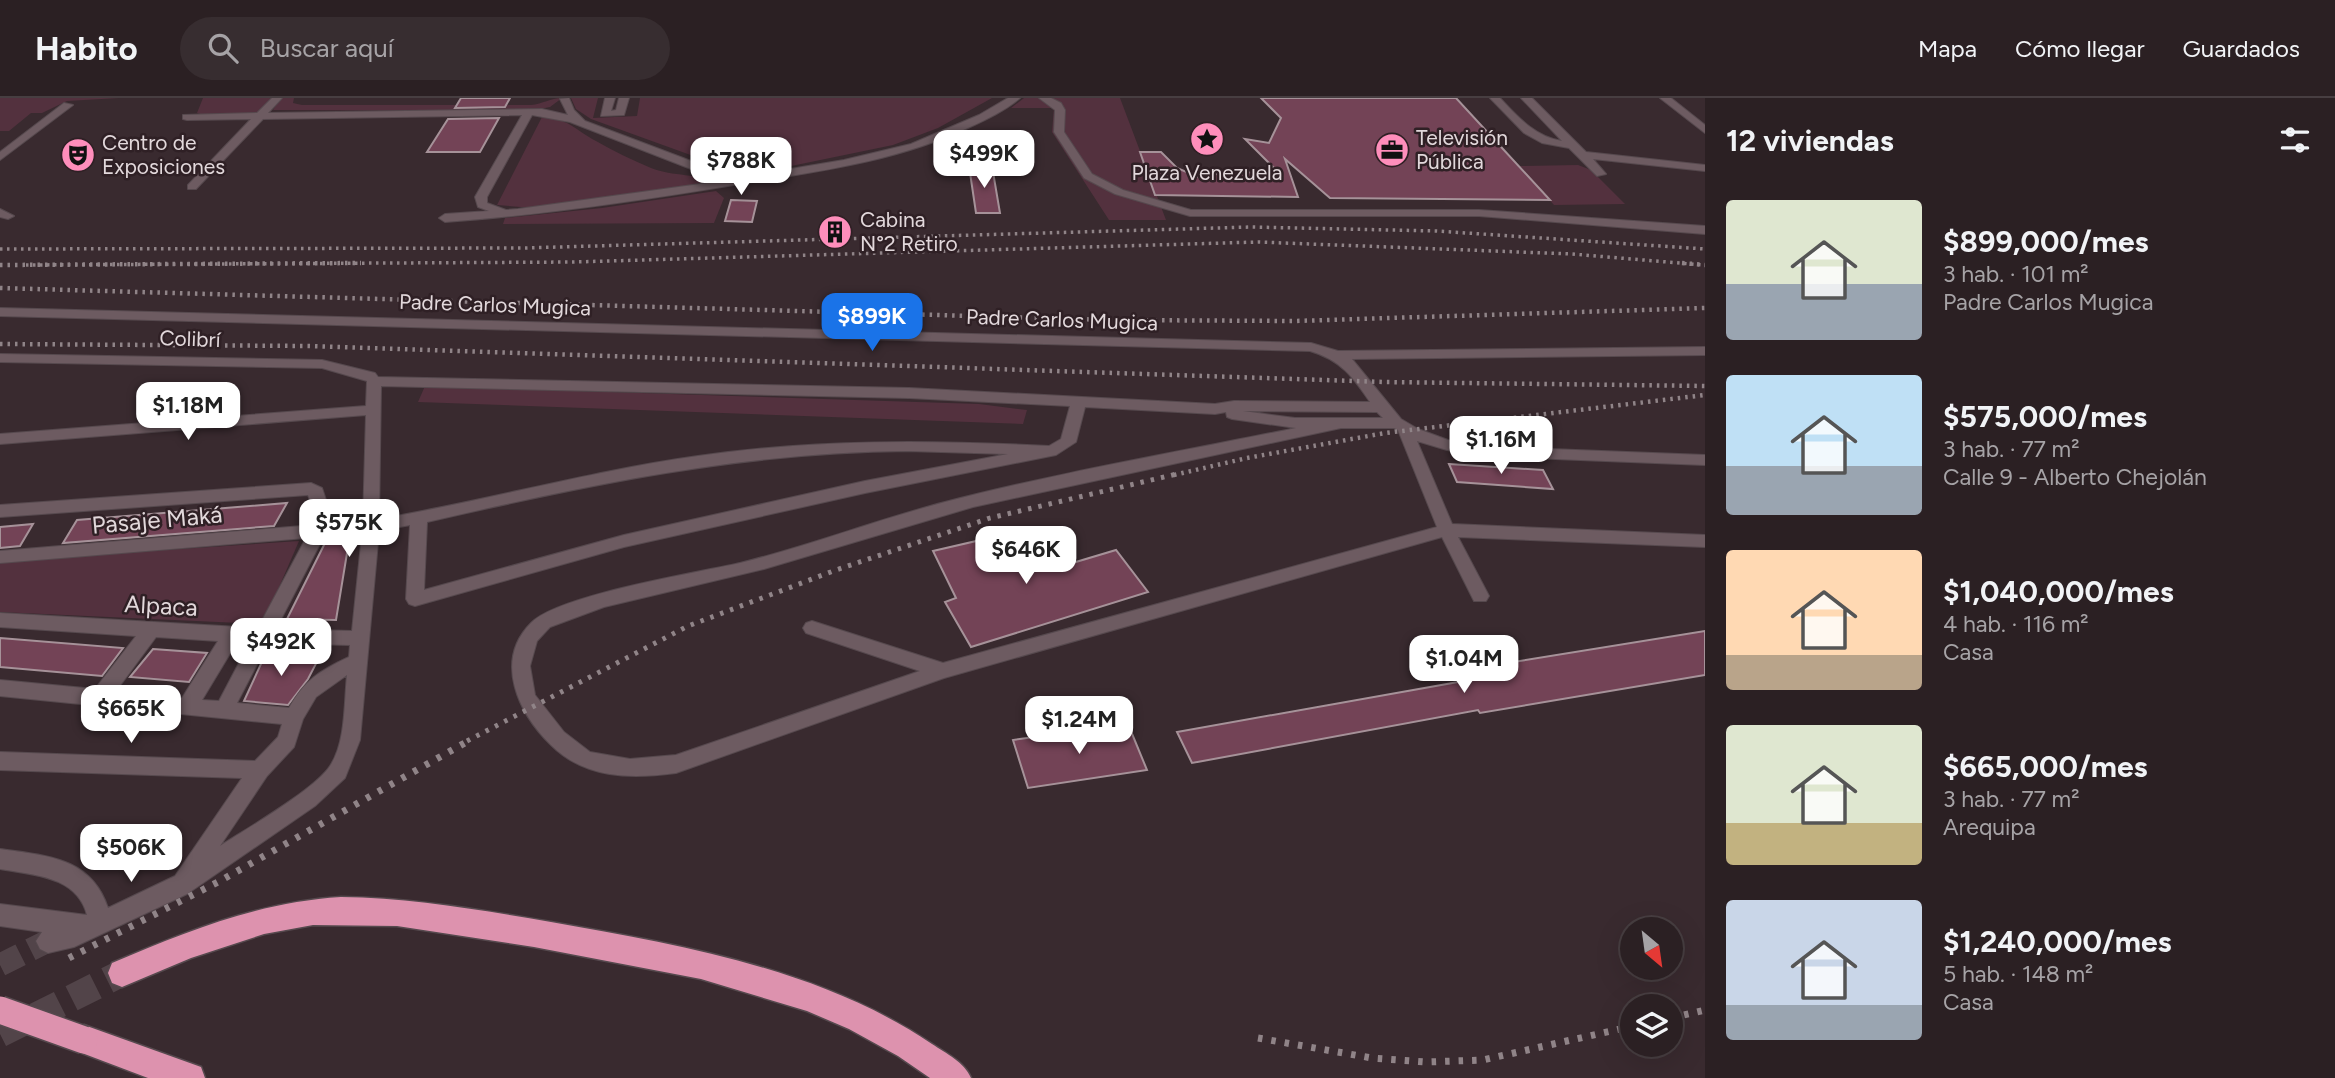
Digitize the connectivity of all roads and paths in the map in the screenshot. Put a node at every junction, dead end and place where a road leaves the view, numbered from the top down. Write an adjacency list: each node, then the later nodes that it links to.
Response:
1 (277, 98): 14 (street)
2 (610, 98): 3 (street)
3 (624, 98)
4 (1015, 98): 22 (street)
5 (1044, 98): 26 (street)
6 (1495, 98): 17 (street)
7 (1526, 98): 17 (street)
8 (1665, 98): 16 (street)
9 (565, 99): 13 (street); 15 (street)
10 (68, 105): 19 (street)
11 (192, 105): 14 (street)
12 (528, 113): 13 (street); 14 (street); 24 (street)
13 (542, 113): 15 (street)
14 (261, 116): 23 (street)
15 (583, 124): 22 (street)
16 (1705, 130)
17 (1571, 145): 18 (street)
18 (1581, 155): 20 (street); 21 (street)
19 (0, 157)
20 (1705, 168)
21 (1601, 174)
22 (735, 182): 24 (street)
23 (191, 187)
24 (509, 214): 25 (street)
25 (445, 218)
26 (1705, 230)
27 (0, 312): 29 (street, Padre Carlos Mugica)
28 (1705, 351): 29 (street, Padre Carlos Mugica)
29 (1339, 355): 33 (street)
30 (0, 358): 31 (street, Colibrí)
31 (374, 381): 32 (street, Colibrí); 35 (street)
32 (1079, 400): 34 (street, Colibrí); 39 (street)
33 (1378, 407): 34 (street); 37 (street)
34 (1215, 409): 36 (street)
35 (373, 410): 38 (street); 43 (street)
36 (1341, 424): 37 (street); 56 (street)
37 (1400, 426): 40 (street); 44 (street)
38 (0, 439)
39 (1051, 451): 42 (street, Pasaje Maká); 42 (street)
40 (1705, 460)
41 (0, 511): 45 (street)
42 (419, 517): 43 (street, Pasaje Maká)
43 (371, 526): 45 (street, Pasaje Maká); 54 (street)
44 (1446, 530): 46 (street); 48 (street); 56 (street)
45 (318, 531): 47 (street, Pasaje Maká); 53 (street)
46 (1705, 541)
47 (0, 557)
48 (1480, 596)
49 (0, 620): 51 (street, Alpaca)
50 (812, 628): 56 (street)
51 (151, 629): 52 (street, Alpaca); 58 (street)
52 (232, 634): 53 (street, Alpaca); 59 (street)
53 (263, 636): 54 (street, Alpaca); 60 (street)
54 (360, 638): 55 (street)
55 (358, 661): 61 (street); 65 (street)
56 (943, 671)
57 (0, 688): 58 (street)
58 (100, 698): 59 (street)
59 (187, 707): 60 (street)
60 (224, 710): 61 (street)
61 (294, 717): 63 (street)
62 (0, 761): 63 (street)
63 (260, 771): 65 (street)
64 (0, 859): 67 (street)
65 (179, 886): 67 (street)
66 (0, 915): 67 (street)
67 (95, 925): 68 (street)
68 (48, 941)
69 (122, 973): 72 (highway)
70 (0, 1010): 71 (highway, bridge)
71 (190, 1078)
72 (956, 1078)

